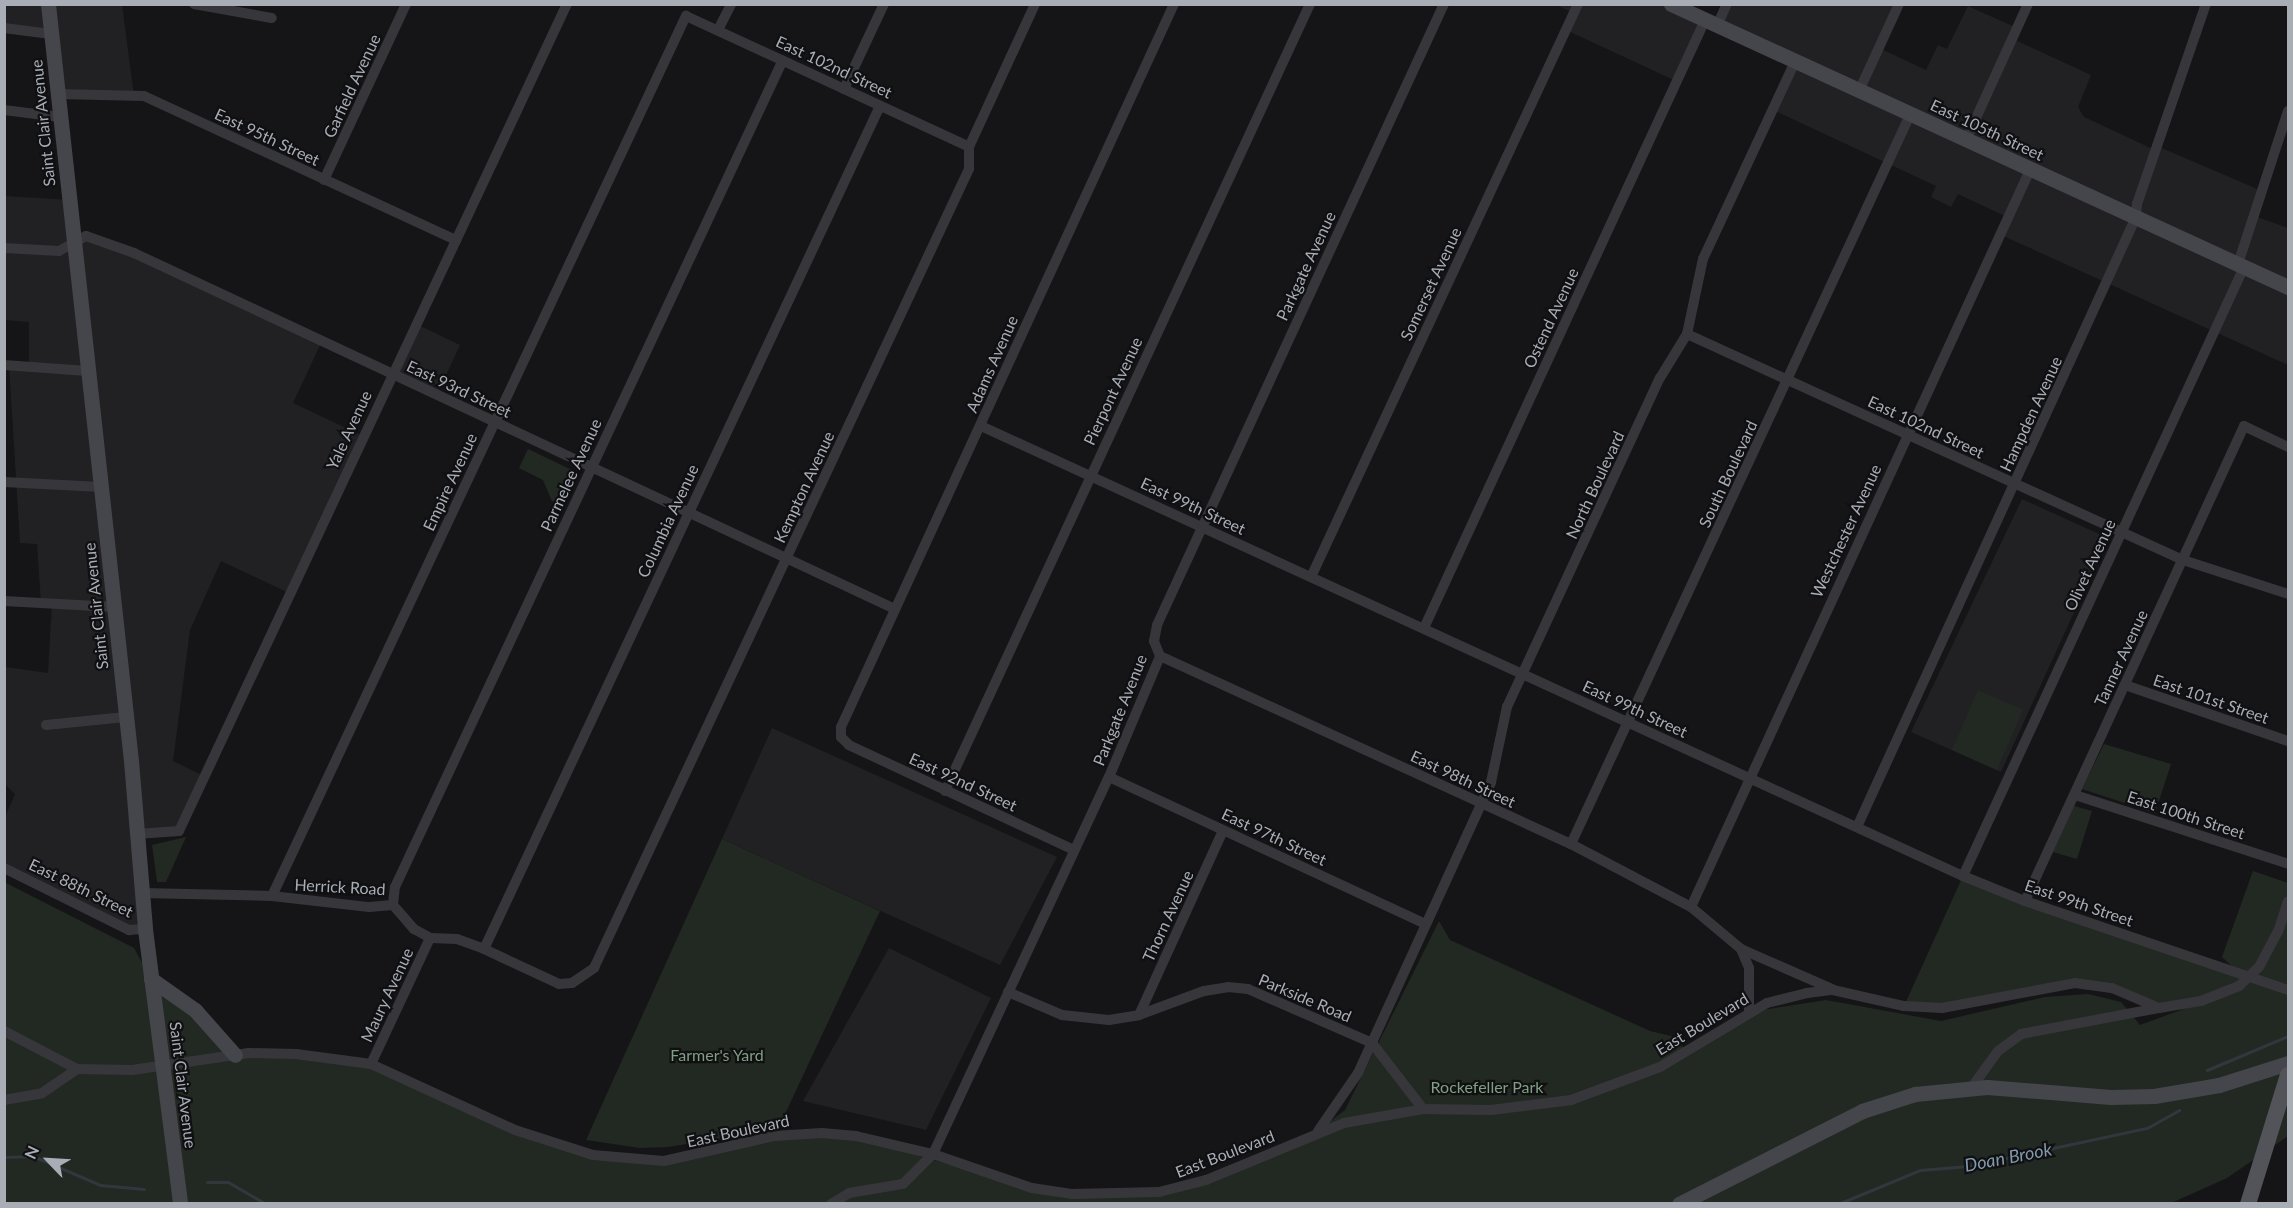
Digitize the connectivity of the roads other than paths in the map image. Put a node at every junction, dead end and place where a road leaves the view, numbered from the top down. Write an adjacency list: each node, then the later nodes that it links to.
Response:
1 (48, 4): 22 (main road, Saint Clair Avenue)
2 (194, 4): 18 (street)
3 (406, 4): 36 (street, Garfield Avenue)
4 (567, 4): 38 (street, Yale Avenue)
5 (730, 4): 21 (street)
6 (884, 4): 25 (street)
7 (1035, 4): 34 (street, Kempton Avenue)
8 (1174, 4): 49 (street, Adams Avenue)
9 (1310, 4): 53 (street, Pierpont Avenue)
10 (1444, 4): 58 (street, Parkgate Avenue)
11 (1578, 4): 62 (street, Somerset Avenue)
12 (1671, 4): 19 (main road, East 105th Street)
13 (1727, 4): 19 (street, Ostend Avenue)
14 (1899, 4): 26 (street)
15 (2028, 4): 33 (street)
16 (2206, 4): 37 (street, Hampden Avenue)
17 (686, 16): 21 (street, East 102nd Street); 48 (street, Empire Avenue)
18 (272, 18)
19 (1711, 23): 24 (main road, East 105th Street); 67 (street, Ostend Avenue)
20 (4, 28): 22 (street)
21 (718, 30): 23 (street, East 102nd Street)
22 (51, 34): 27 (main road, Saint Clair Avenue)
23 (783, 60): 25 (street, East 102nd Street); 52 (street, Parmelee Avenue)
24 (1795, 62): 26 (main road, East 105th Street); 43 (street, North Boulevard)
25 (844, 89): 28 (street, East 102nd Street)
26 (1859, 91): 31 (main road, East 105th Street)
27 (58, 94): 32 (main road, Saint Clair Avenue); 36 (street, East 95th Street)
28 (880, 106): 34 (street, East 102nd Street); 57 (street, Columbia Avenue)
29 (4, 110): 32 (street)
30 (2289, 111): 41 (street, Olivet Avenue)
31 (1910, 115): 33 (main road, East 105th Street); 47 (street, South Boulevard)
32 (60, 117): 39 (main road, Saint Clair Avenue)
33 (1966, 140): 35 (main road, East 105th Street)
34 (969, 147): 60 (street, Kempton Avenue)
35 (2030, 170): 37 (main road, East 105th Street); 50 (street, Westchester Avenue)
36 (324, 180): 38 (street, East 95th Street)
37 (2136, 217): 41 (main road, East 105th Street); 55 (street, Hampden Avenue)
38 (456, 240): 46 (street, Yale Avenue)
39 (74, 243): 40 (street, East 93rd Street); 45 (main road, Saint Clair Avenue); 46 (street, East 93rd Street)
40 (4, 248)
41 (2241, 266): 42 (main road, East 105th Street); 59 (street, Olivet Avenue)
42 (2289, 288)
43 (1687, 334): 47 (street, East 102nd Street); 69 (street, North Boulevard)
44 (4, 365): 45 (street)
45 (88, 371): 56 (main road, Saint Clair Avenue)
46 (392, 374): 48 (street, East 93rd Street); 83 (street, Yale Avenue)
47 (1788, 379): 50 (street, East 102nd Street); 72 (street, South Boulevard)
48 (495, 422): 52 (street, East 93rd Street); 90 (street, Empire Avenue)
49 (981, 426): 53 (street, East 99th Street); 66 (street, Adams Avenue)
50 (1907, 436): 55 (street, East 102nd Street); 77 (street, Westchester Avenue)
51 (2289, 447): 61 (street, Tanner Avenue)
52 (591, 466): 57 (street, East 93rd Street); 93 (street, Parmelee Avenue)
53 (1090, 475): 58 (street, East 99th Street); 78 (street, Pierpont Avenue)
54 (4, 482): 56 (street)
55 (2015, 485): 59 (street, East 102nd Street); 81 (street, Hampden Avenue)
56 (101, 488): 65 (main road, Saint Clair Avenue)
57 (689, 512): 60 (street, East 93rd Street); 98 (street, Columbia Avenue)
58 (1202, 527): 62 (street, East 99th Street); 68 (street, Parkgate Avenue)
59 (2121, 533): 61 (street, East 102nd Street); 88 (street, Olivet Avenue)
60 (787, 558): 66 (street, East 93rd Street); 98 (street, Kempton Avenue)
61 (2183, 560): 63 (street, East 102nd Street); 70 (street, Tanner Avenue)
62 (1311, 577): 67 (street, East 99th Street)
63 (2289, 594)
64 (4, 601): 65 (street)
65 (114, 607): 71 (main road, Saint Clair Avenue)
66 (895, 609): 74 (street, Adams Avenue)
67 (1424, 628): 69 (street, East 99th Street)
68 (1160, 656): 76 (street, Parkgate Avenue); 80 (street, East 98th Street)
69 (1524, 674): 72 (street, East 99th Street); 80 (street, North Boulevard)
70 (2125, 685): 75 (street, East 101st Street); 79 (street, Tanner Avenue)
71 (126, 717): 73 (street); 83 (main road, Saint Clair Avenue)
72 (1629, 723): 77 (street, East 99th Street); 84 (street, South Boulevard)
73 (46, 725)
74 (841, 737): 78 (street, East 92nd Street)
75 (2289, 741)
76 (1109, 777): 82 (street, East 97th Street); 85 (street, Parkgate Avenue)
77 (1748, 778): 81 (street, East 99th Street); 94 (street, Westchester Avenue)
78 (945, 791): 85 (street, East 92nd Street)
79 (2075, 795): 86 (street, East 100th Street); 91 (street, Tanner Avenue)
80 (1481, 804): 84 (street, East 98th Street); 95 (street, North Boulevard)
81 (1857, 827): 88 (street, East 99th Street)
82 (1223, 831): 95 (street, East 97th Street); 107 (street, Thorn Avenue)
83 (137, 834): 89 (main road, Saint Clair Avenue)
84 (1571, 844): 94 (street, East 98th Street)
85 (1074, 850): 104 (street, Parkgate Avenue)
86 (2289, 864)
87 (4, 868): 96 (street, East 88th Street)
88 (1964, 876): 91 (street, East 99th Street)
89 (142, 893): 90 (street, Herrick Road); 96 (main road, Saint Clair Avenue)
90 (272, 896): 93 (street, Herrick Road)
91 (2025, 901): 100 (street, East 99th Street)
92 (2289, 902): 100 (street)
93 (393, 905): 97 (street, Herrick Road)
94 (1691, 907): 99 (street, East 98th Street)
95 (1426, 924): 109 (street, North Boulevard)
96 (145, 929): 101 (main road, Saint Clair Avenue)
97 (430, 938): 98 (street); 112 (street, Maury Avenue)
98 (484, 949)
99 (1741, 949): 102 (street, East 98th Street); 106 (street)
100 (2250, 977): 103 (street, East 99th Street); 105 (street)
101 (151, 979): 110 (main road); 113 (main road, Saint Clair Avenue)
102 (1833, 990): 105 (street, East Boulevard); 106 (street, East Boulevard)
103 (2289, 990)
104 (1008, 992): 107 (street, Parkside Road); 120 (street, Parkgate Avenue)
105 (2159, 1008): 116 (street)
106 (1749, 1012): 118 (street, East Boulevard)
107 (1139, 1015): 109 (street, Parkside Road)
108 (4, 1031): 114 (street, East Boulevard)
109 (1372, 1043): 118 (street, Parkside Road); 119 (street, North Boulevard)
110 (235, 1055): 112 (street, East Boulevard); 113 (street, East Boulevard)
111 (2289, 1063): 116 (main road)
112 (370, 1064): 120 (street, East Boulevard)
113 (162, 1065): 114 (street, East Boulevard); 122 (main road, Saint Clair Avenue)
114 (77, 1069): 117 (street)
115 (2289, 1075): 121 (main road)
116 (1972, 1087): 124 (main road)
117 (4, 1100)
118 (1423, 1109): 119 (street, East Boulevard)
119 (1318, 1131): 120 (street, East Boulevard)
120 (933, 1154): 123 (street, Parkgate Avenue)
121 (2250, 1196): 125 (main road)
122 (180, 1203)
123 (831, 1203)
124 (1680, 1203)
125 (2263, 1203)

